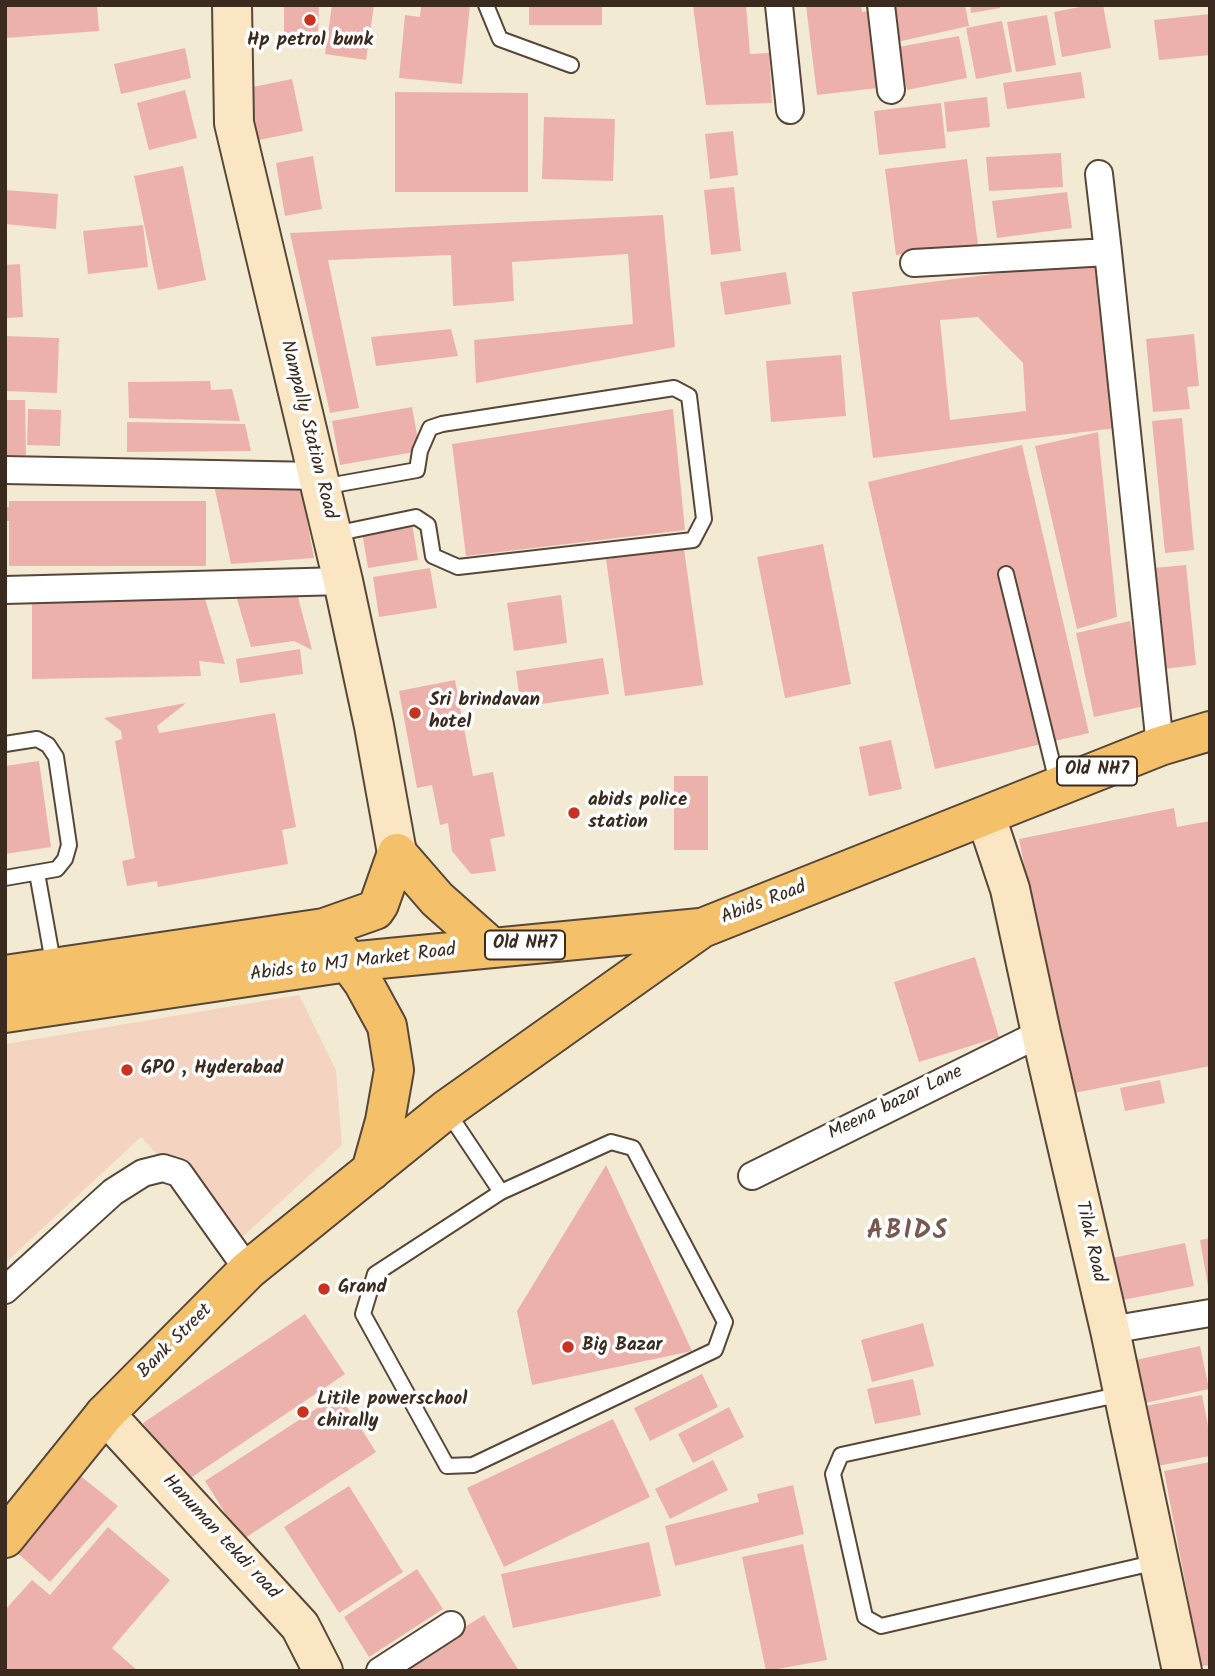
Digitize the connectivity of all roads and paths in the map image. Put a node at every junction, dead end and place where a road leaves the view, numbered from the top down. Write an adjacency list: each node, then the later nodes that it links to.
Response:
1 (232, 5): 12 (main road, Nampally Station Road)
2 (486, 5): 5 (lane)
3 (779, 5): 7 (street)
4 (881, 5): 6 (street)
5 (571, 65)
6 (891, 90)
7 (790, 110)
8 (1099, 174): 9 (street)
9 (1108, 252): 10 (street); 19 (street)
10 (914, 263)
11 (5, 470): 12 (street)
12 (320, 481): 13 (main road, Nampally Station Road); 13 (lane)
13 (333, 534): 15 (main road, Nampally Station Road)
14 (1006, 574): 20 (lane)
15 (344, 581): 16 (street); 22 (main road, Nampally Station Road)
16 (5, 590)
17 (1210, 731): 19 (main road, Abids Road / Old NH7)
18 (5, 744): 23 (lane)
19 (1160, 746): 20 (main road, Abids Road / Old NH7)
20 (1058, 787): 21 (main road, Abids Road / Old NH7)
21 (986, 817): 26 (main road, Abids Road / Old NH7); 32 (main road, Tilak Road)
22 (397, 853): 25 (main road, Abids to MJ Market Road); 27 (main road)
23 (37, 873): 24 (lane); 29 (lane)
24 (5, 878)
25 (324, 928): 28 (main road); 29 (main road, Abids to MJ Market Road)
26 (702, 928): 27 (main road, Abids to MJ Market Road / Old NH7); 33 (main road, Abids Road)
27 (492, 948): 28 (main road, Abids to MJ Market Road / Old NH7)
28 (348, 962): 31 (main road, Abids to MJ Market Road / Old NH7); 34 (main road)
29 (54, 969): 30 (main road, Abids to MJ Market Road)
30 (5, 975)
31 (5, 1013)
32 (1041, 1033): 35 (street, Meena bazar Lane); 40 (main road, Tilak Road)
33 (447, 1110): 34 (main road, Abids Road); 36 (lane)
34 (371, 1171): 37 (main road, Bank Street)
35 (752, 1176)
36 (501, 1192): 36 (lane)
37 (248, 1270): 38 (street); 42 (main road, Bank Street)
38 (5, 1290)
39 (1210, 1314): 40 (street)
40 (1110, 1330): 41 (main road, Tilak Road)
41 (1123, 1393): 44 (main road, Tilak Road); 44 (lane)
42 (105, 1414): 43 (main road, Bank Street); 46 (main road, Hanuman tekdi road)
43 (5, 1538)
44 (1158, 1562): 48 (main road, Tilak Road)
45 (451, 1625): 47 (street)
46 (323, 1671)
47 (380, 1671)
48 (1182, 1671)

